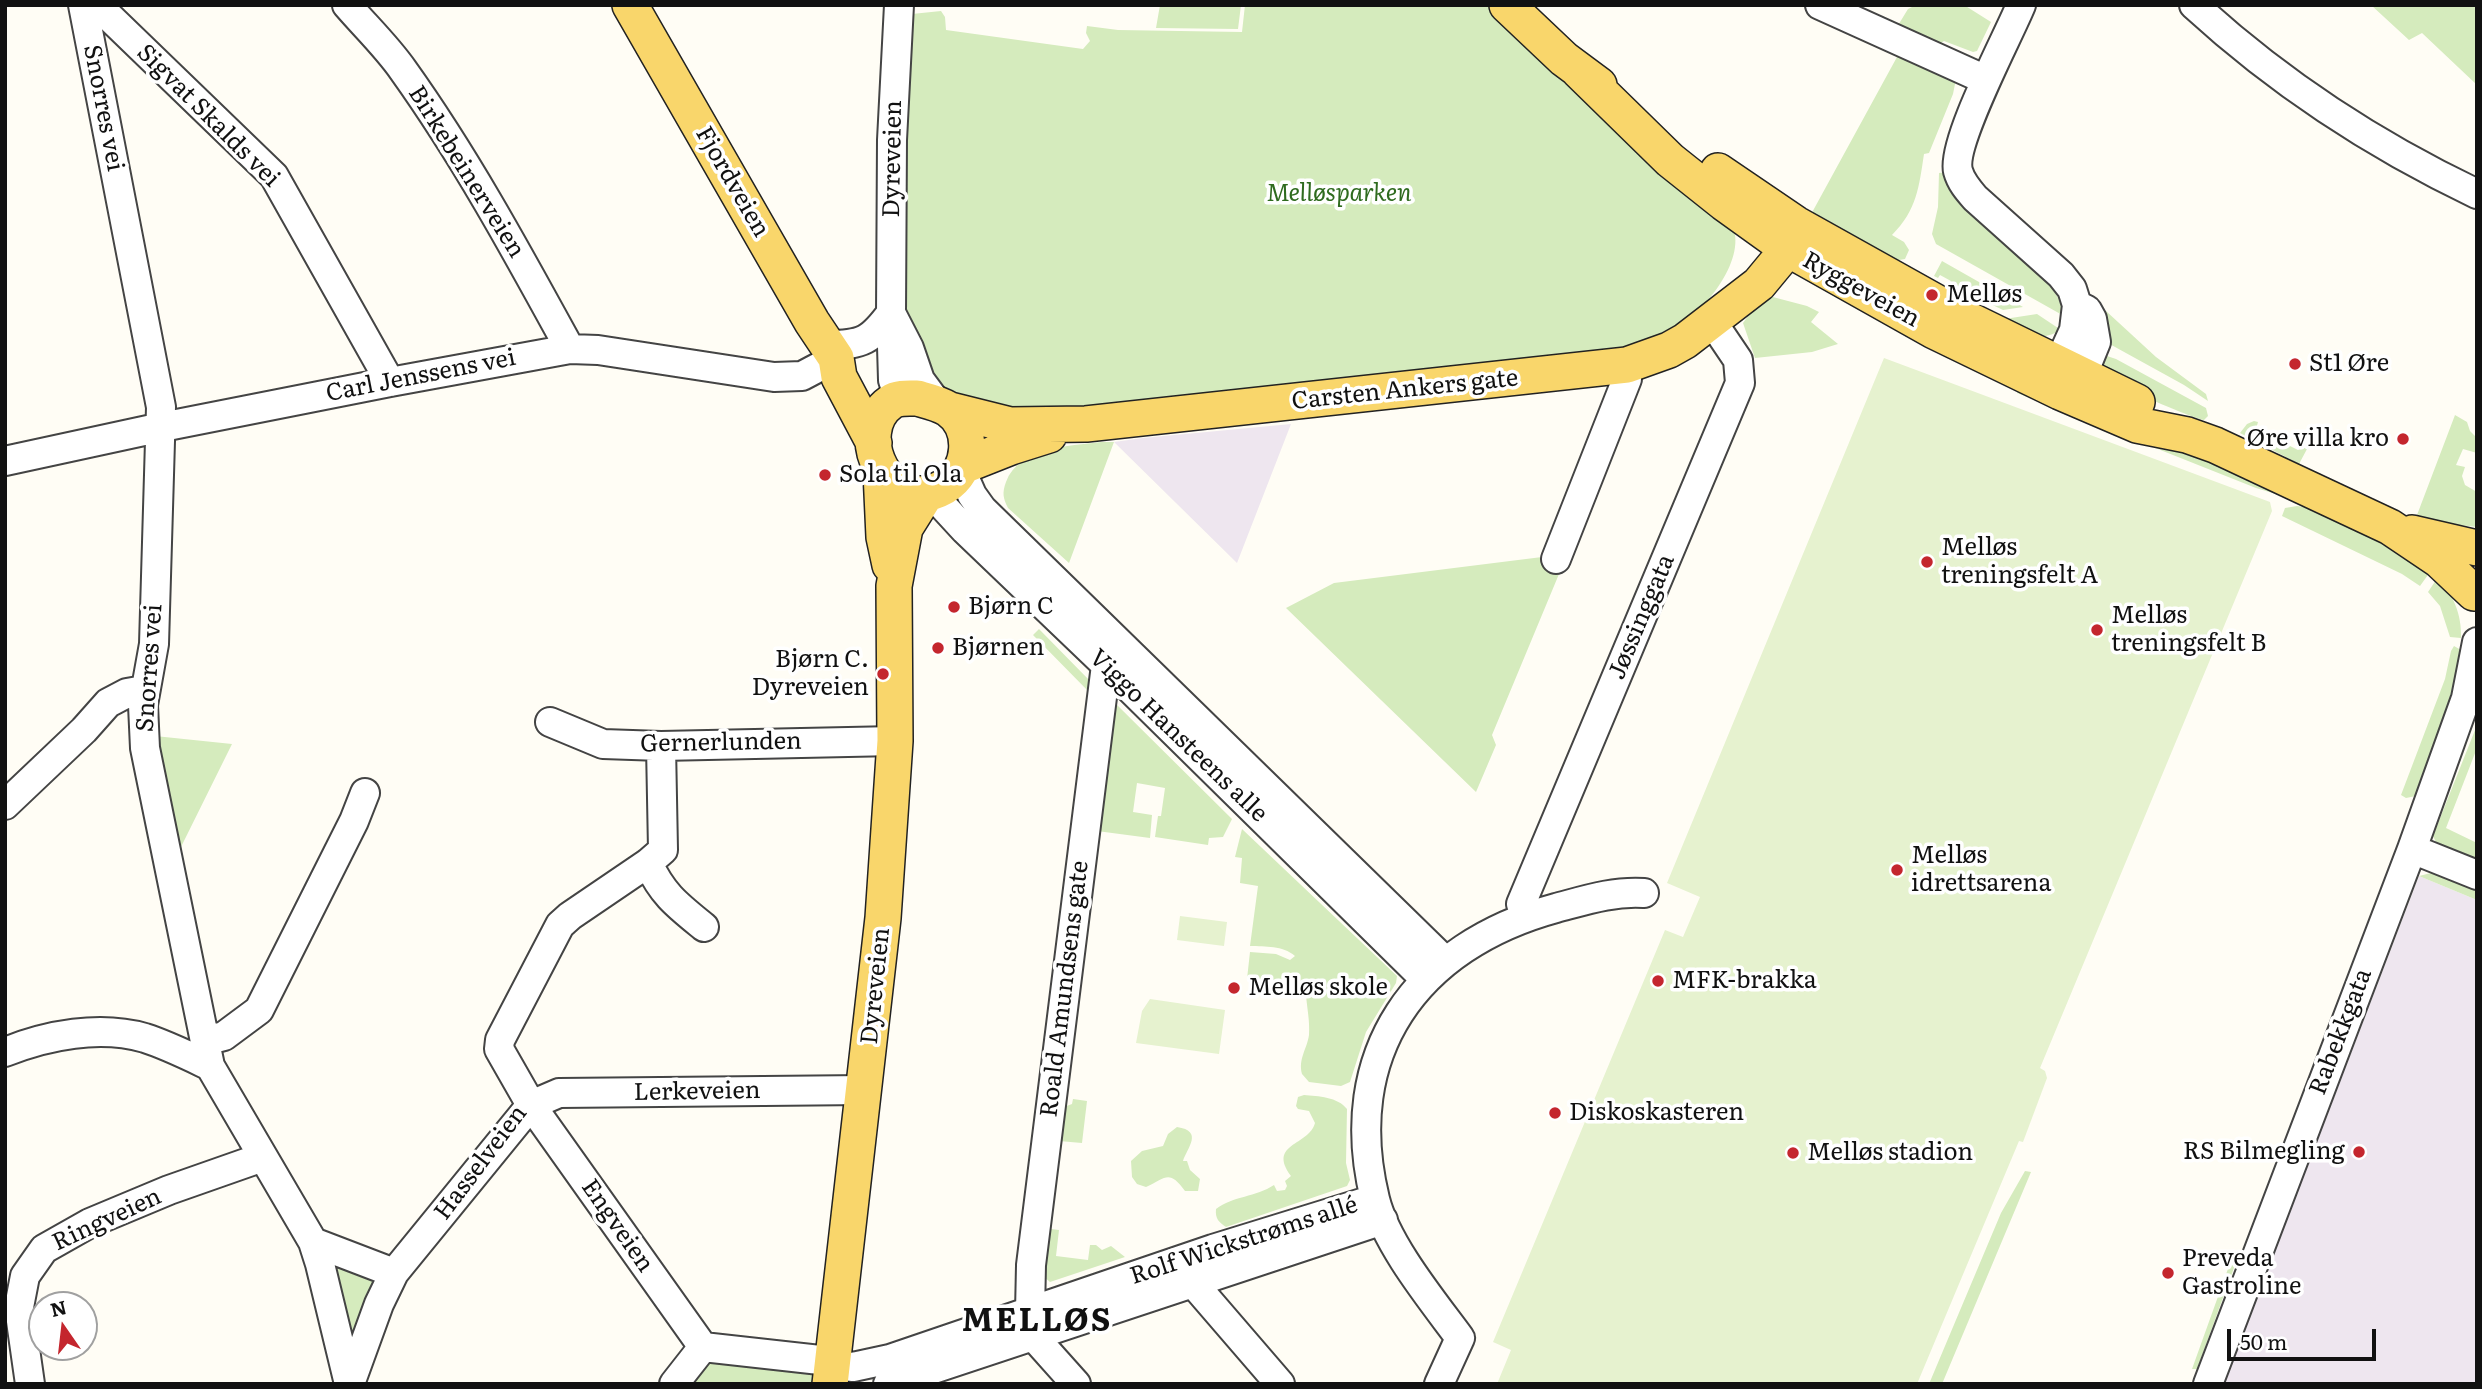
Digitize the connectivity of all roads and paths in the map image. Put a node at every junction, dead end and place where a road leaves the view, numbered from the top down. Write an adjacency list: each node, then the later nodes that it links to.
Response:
1 (83, 5): 23 (street, Snorres vei)
2 (97, 5): 19 (street, Sigvat Skalds vei)
3 (347, 5): 15 (street, Birkebeinerveien)
4 (630, 5): 16 (main road, Fjordveien)
5 (899, 5): 13 (street, Dyreveien)
6 (1507, 5): 12 (main road, Ryggeveien)
7 (1820, 5): 10 (street)
8 (2021, 5): 10 (street)
9 (2194, 5): 11 (street)
10 (1986, 80): 18 (street)
11 (2477, 194)
12 (1785, 237): 14 (main road, Carsten Ankers gate); 18 (main road, Ryggeveien)
13 (891, 313): 16 (street); 20 (street, Dyreveien); 21 (street, Dyreveien)
14 (1711, 320): 17 (main road, Carsten Ankers gate); 46 (street, Jøssinggata)
15 (570, 349): 16 (street, Carl Jenssens vei); 19 (street, Carl Jenssens vei)
16 (832, 351): 20 (main road, Fjordveien); 24 (main road, Fjordveien)
17 (1627, 365): 22 (main road, Carsten Ankers gate); 30 (street)
18 (2067, 376): 28 (main road, Ryggeveien)
19 (390, 382): 23 (street, Carl Jenssens vei)
20 (895, 400): 21 (main road); 24 (main road)
21 (944, 407): 22 (main road, Carsten Ankers gate); 26 (main road)
22 (1086, 424): 26 (main road, Carsten Ankers gate)
23 (162, 427): 25 (street, Carl Jenssens vei); 35 (street, Snorres vei)
24 (878, 458): 27 (main road); 31 (main road, Dyreveien)
25 (5, 461)
26 (962, 468): 27 (main road); 48 (street, Viggo Hansteens alle)
27 (929, 492): 31 (main road, Dyreveien); 34 (street, Viggo Hansteens alle)
28 (2390, 527): 29 (main road, Ryggeveien); 32 (main road, Ryggeveien)
29 (2477, 548)
30 (1556, 559)
31 (894, 586): 38 (main road, Dyreveien)
32 (2476, 586)
33 (2477, 642): 36 (street, Rabekkgata)
34 (1106, 665): 48 (street, Viggo Hansteens alle); 58 (street, Roald Amundsens gate)
35 (144, 690): 41 (street); 50 (street, Snorres vei)
36 (2471, 691): 42 (street, Rabekkgata)
37 (550, 722): 39 (street, Gernerlunden)
38 (895, 741): 39 (street, Gernerlunden); 51 (main road, Dyreveien)
39 (661, 746): 43 (street, Hasselveien)
40 (365, 793): 50 (street)
41 (5, 805)
42 (2412, 849): 44 (street); 68 (street, Rabekkgata)
43 (648, 863): 47 (street); 52 (street, Hasselveien)
44 (2477, 875)
45 (1644, 893): 46 (street)
46 (1525, 917): 48 (street)
47 (704, 927)
48 (1435, 971): 54 (street)
49 (5, 1052): 50 (street)
50 (208, 1054): 53 (street, Snorres vei)
51 (865, 1090): 52 (street, Lerkeveien); 60 (main road, Dyreveien)
52 (531, 1105): 56 (street, Hasselveien); 59 (street, Engveien)
53 (263, 1157): 55 (street, Snorres vei); 61 (street, Ringveien)
54 (1379, 1210): 57 (street, Rolf Wickstrøms allé); 58 (street, Rolf Wickstrøms allé); 67 (street)
55 (313, 1242): 56 (street); 62 (street, Snorres vei)
56 (394, 1273): 62 (street, Hasselveien)
57 (1193, 1283): 58 (street, Rolf Wickstrøms allé); 66 (street)
58 (1032, 1325): 60 (street, Rolf Wickstrøms allé); 64 (street, Rolf Wickstrøms allé); 65 (street)
59 (703, 1347): 60 (street, Rolf Wickstrøms allé); 63 (street)
60 (827, 1370)
61 (30, 1384)
62 (350, 1384)
63 (674, 1384)
64 (888, 1384)
65 (1076, 1384)
66 (1280, 1384)
67 (1439, 1384)
68 (2208, 1384)

